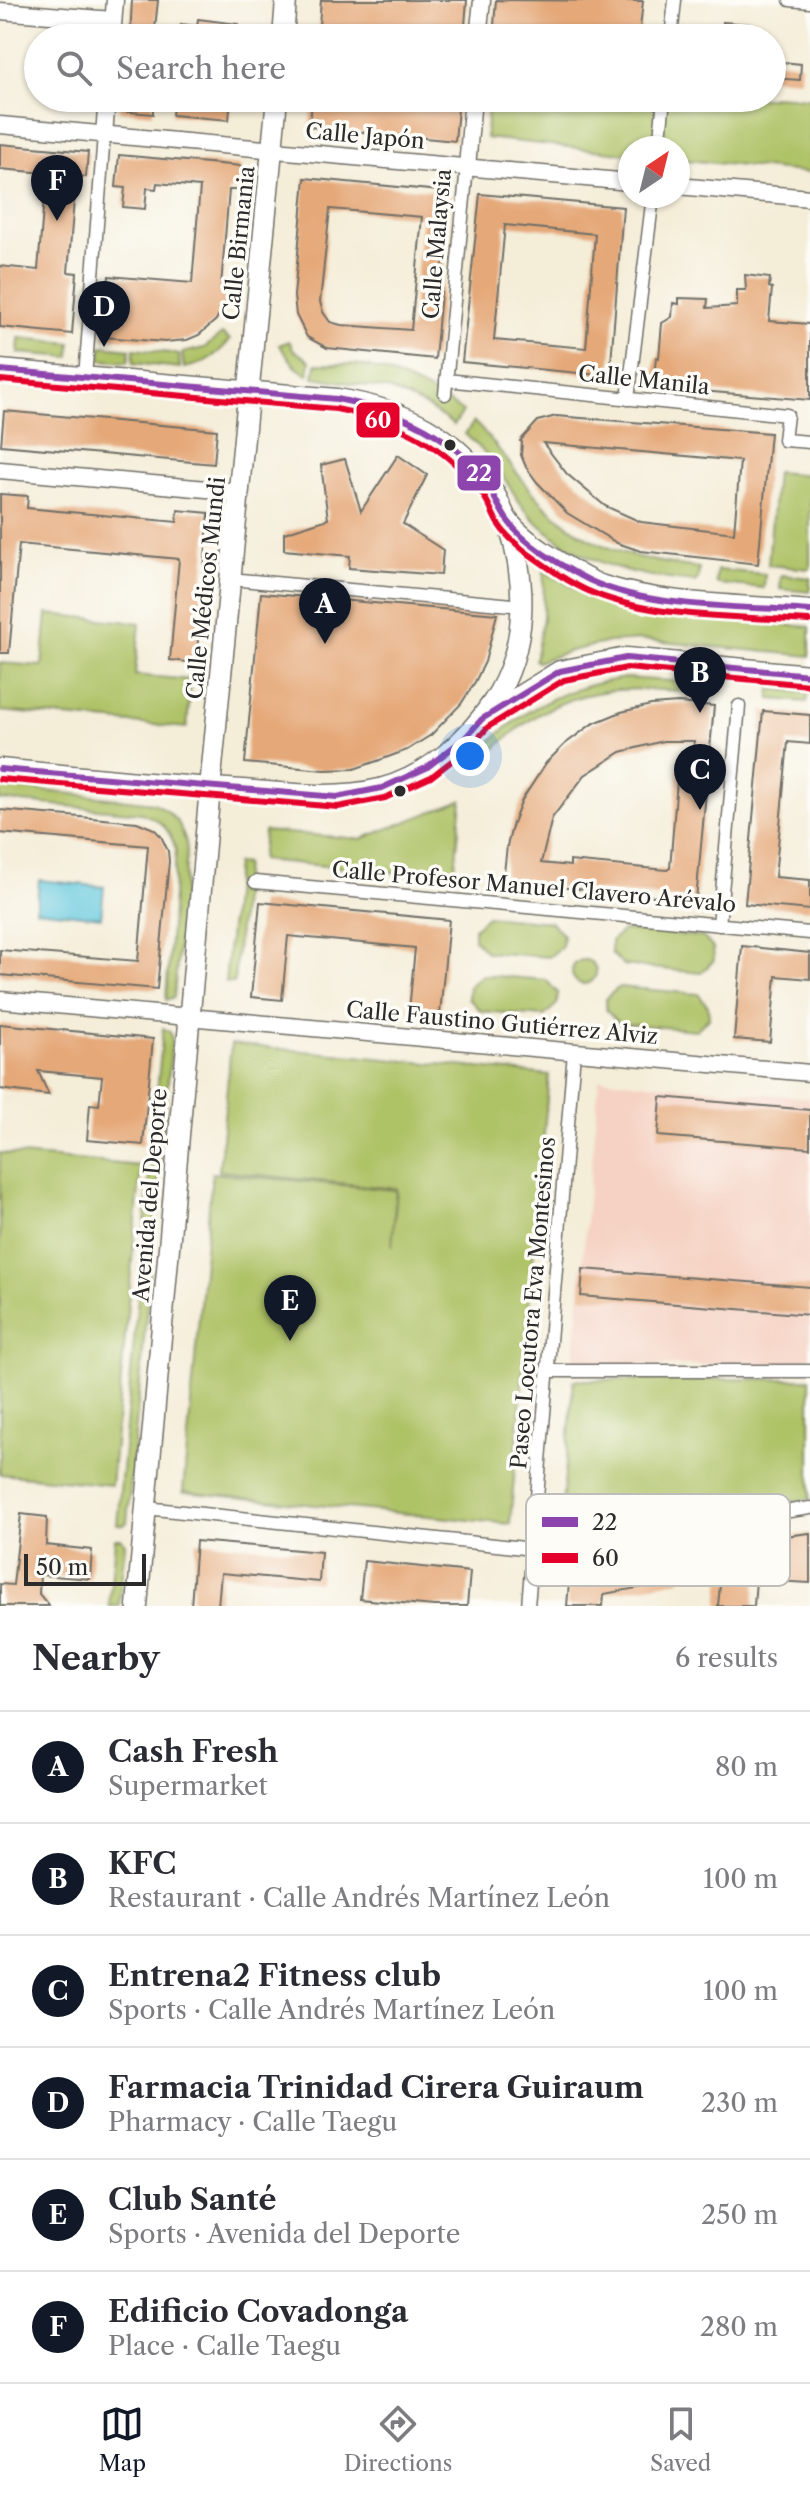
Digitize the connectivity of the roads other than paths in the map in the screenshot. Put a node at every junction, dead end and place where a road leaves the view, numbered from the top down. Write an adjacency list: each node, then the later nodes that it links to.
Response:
1 (115, 0): 8 (street)
2 (286, 0): 10 (street)
3 (482, 0): 11 (street)
4 (675, 0): 12 (street)
5 (790, 0): 6 (street)
6 (810, 2)
7 (9, 7): 8 (street)
8 (113, 20): 9 (street)
9 (113, 24)
10 (284, 24)
11 (479, 24)
12 (672, 24)
13 (106, 112): 18 (street)
14 (276, 112): 20 (street, Calle Birmania)
15 (472, 112): 21 (street, Calle Malaysia)
16 (663, 112): 19 (street)
17 (0, 125): 18 (street, Calle Japón)
18 (104, 135): 20 (street, Calle Japón); 27 (street)
19 (660, 136)
20 (272, 150): 21 (street, Calle Japón); 29 (street, Calle Birmania)
21 (467, 167): 22 (street, Calle Japón); 28 (street, Calle Malaysia)
22 (618, 181)
23 (690, 187): 24 (street)
24 (810, 198)
25 (652, 208): 30 (street)
26 (0, 370): 27 (street)
27 (85, 377): 29 (street)
28 (446, 387): 30 (street, Calle Manila)
29 (249, 392): 33 (street, Calle Médicos Mundi); 34 (street)
30 (628, 399): 31 (street, Calle Manila)
31 (810, 442)
32 (0, 470): 33 (street)
33 (239, 492): 35 (street, Calle Médicos Mundi)
34 (508, 522): 36 (street); 37 (street)
35 (230, 579): 36 (street); 42 (street, Calle Médicos Mundi)
36 (523, 606): 40 (street)
37 (810, 611)
38 (810, 675): 40 (street)
39 (739, 706): 44 (street)
40 (482, 719): 42 (street)
41 (0, 769): 42 (street)
42 (210, 788): 47 (street, Avenida del Deporte)
43 (255, 882): 44 (street, Calle Profesor Manuel Clavero Arévalo)
44 (719, 925): 45 (street, Calle Profesor Manuel Clavero Arévalo)
45 (810, 933)
46 (0, 1000): 47 (street, Calle Faustino Gutiérrez Alviz)
47 (190, 1016): 48 (street, Calle Faustino Gutiérrez Alviz); 53 (street, Avenida del Deporte)
48 (574, 1052): 49 (street, Calle Faustino Gutiérrez Alviz); 50 (street, Paseo Locutora Eva Montesinos)
49 (810, 1073)
50 (548, 1371): 51 (street); 52 (street, Paseo Locutora Eva Montesinos)
51 (810, 1371)
52 (538, 1494)
53 (146, 1508): 56 (street); 58 (street, Avenida del Deporte)
54 (810, 1508): 55 (street)
55 (790, 1511)
56 (526, 1548)
57 (530, 1586): 59 (street, Paseo Locutora Eva Montesinos)
58 (137, 1606)
59 (528, 1606)

